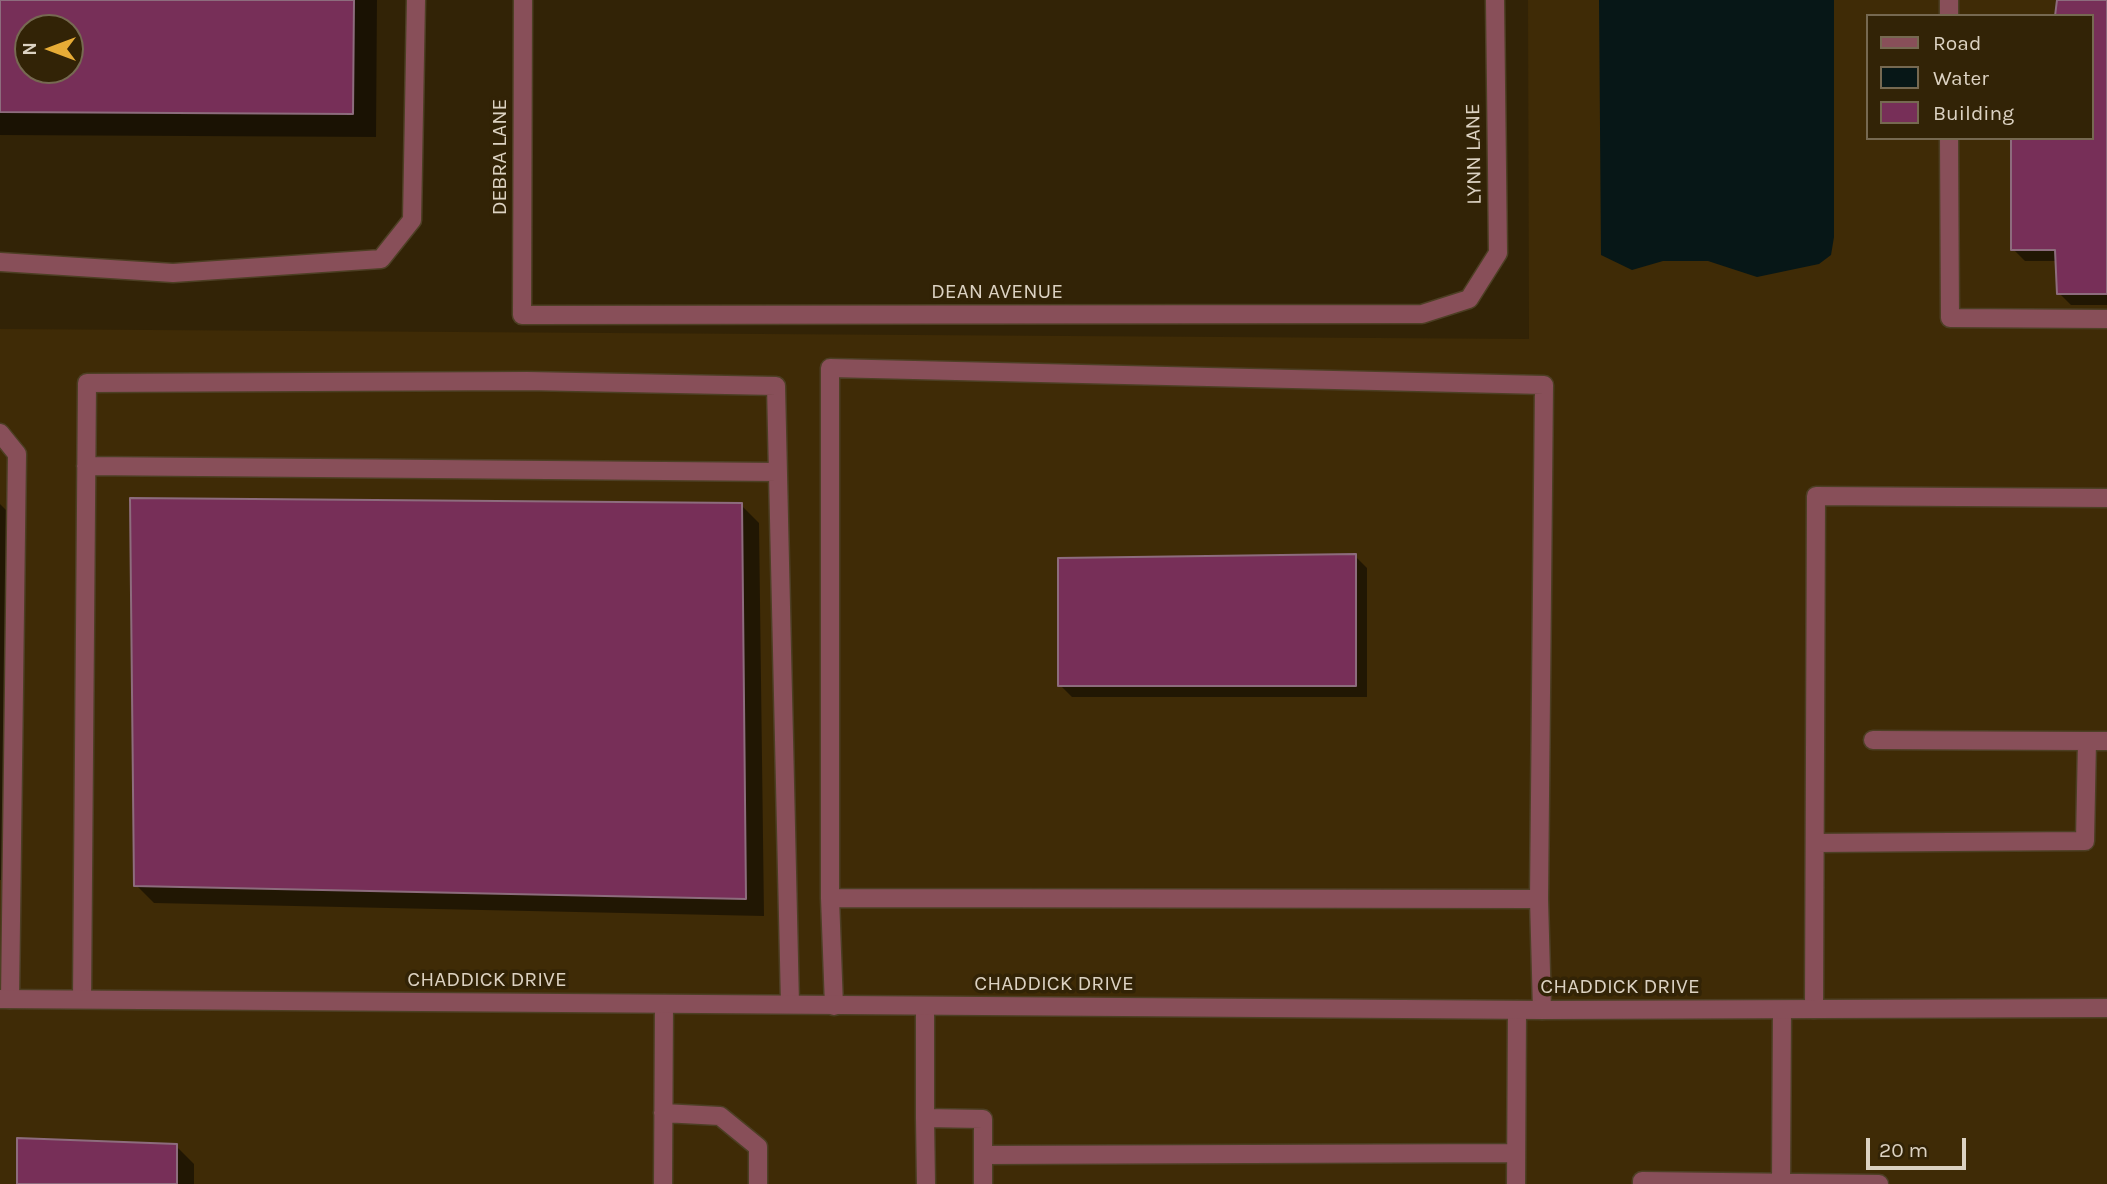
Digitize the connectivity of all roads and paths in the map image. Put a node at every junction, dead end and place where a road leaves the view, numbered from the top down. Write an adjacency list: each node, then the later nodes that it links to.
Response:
1 (416, 0): 5 (street)
2 (523, 0): 7 (street, DEBRA LANE)
3 (1495, 0): 6 (street, LYNN LANE)
4 (1949, 140): 8 (street)
5 (0, 262)
6 (1469, 299): 7 (street, DEAN AVENUE)
7 (522, 315)
8 (2107, 318)
9 (0, 433): 19 (street)
10 (86, 466): 11 (street); 11 (street); 21 (street)
11 (778, 472): 23 (street)
12 (2107, 498): 16 (street)
13 (1873, 740): 14 (street)
14 (2087, 741): 15 (street); 16 (street)
15 (2107, 741)
16 (1815, 843): 27 (street)
17 (830, 898): 18 (street); 18 (street); 24 (street)
18 (1539, 900): 29 (street)
19 (6, 914): 20 (street)
20 (5, 999): 21 (street, CHADDICK DRIVE)
21 (82, 999): 22 (street, CHADDICK DRIVE)
22 (664, 1004): 23 (street, CHADDICK DRIVE); 31 (street)
23 (790, 1004): 24 (street, CHADDICK DRIVE)
24 (834, 1006): 25 (street, CHADDICK DRIVE)
25 (925, 1006): 28 (street, CHADDICK DRIVE); 32 (street)
26 (2107, 1008): 27 (street, CHADDICK DRIVE)
27 (1814, 1009): 30 (street, CHADDICK DRIVE)
28 (1517, 1010): 29 (street, CHADDICK DRIVE); 33 (street)
29 (1542, 1010): 30 (street, CHADDICK DRIVE)
30 (1782, 1010): 35 (street)
31 (663, 1113): 36 (street); 37 (street)
32 (925, 1118): 34 (street); 38 (street)
33 (1516, 1153): 34 (street); 40 (street)
34 (983, 1155): 39 (street)
35 (1781, 1183): 41 (street); 42 (street)
36 (663, 1184)
37 (758, 1184)
38 (926, 1184)
39 (983, 1184)
40 (1516, 1184)
41 (1642, 1184)
42 (1879, 1184)

